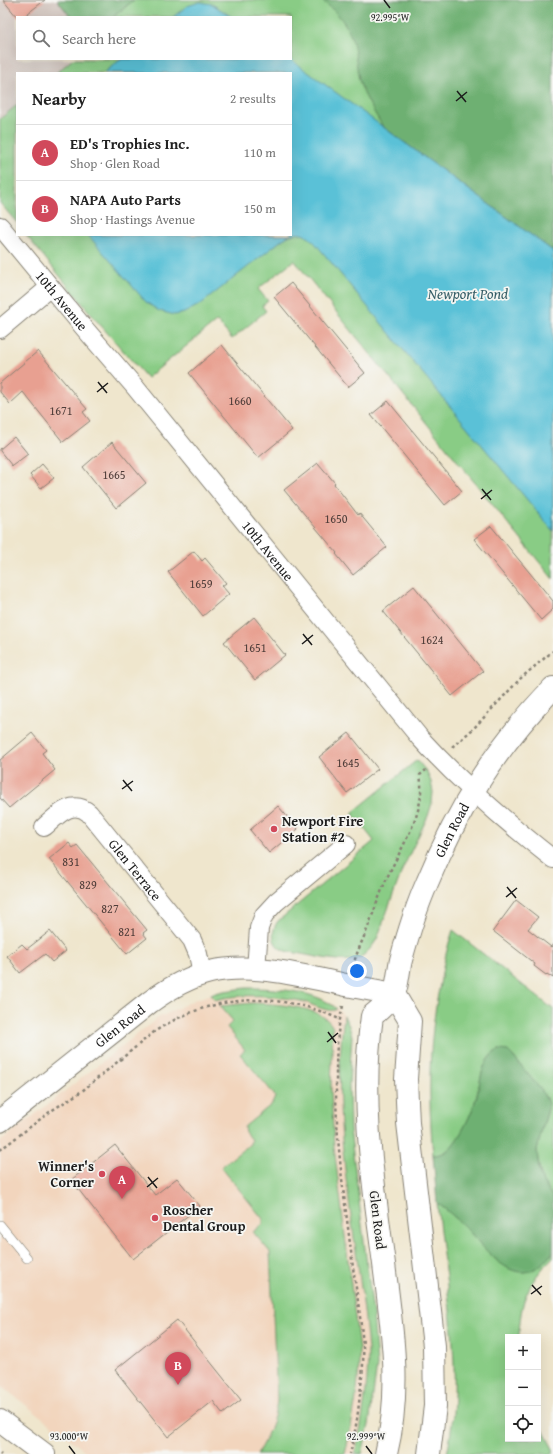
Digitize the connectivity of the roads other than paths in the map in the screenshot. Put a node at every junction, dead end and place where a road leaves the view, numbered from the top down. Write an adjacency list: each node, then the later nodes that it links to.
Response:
1 (0, 226): 2 (street, 10th Avenue)
2 (50, 287): 3 (street); 5 (street, 10th Avenue)
3 (0, 329)
4 (553, 688): 5 (street, Glen Road)
5 (472, 791): 8 (street, 10th Avenue); 11 (street, Glen Road)
6 (44, 827): 10 (street, Glen Terrace)
7 (346, 844): 9 (street)
8 (553, 859)
9 (256, 970): 10 (street, Glen Road); 11 (street, Glen Road)
10 (202, 974): 12 (street, Glen Road)
11 (394, 994): 17 (street, Glen Road); 18 (street)
12 (0, 1121)
13 (0, 1225): 14 (lane)
14 (27, 1258)
15 (0, 1421): 16 (street)
16 (44, 1454)
17 (386, 1454)
18 (429, 1454)

